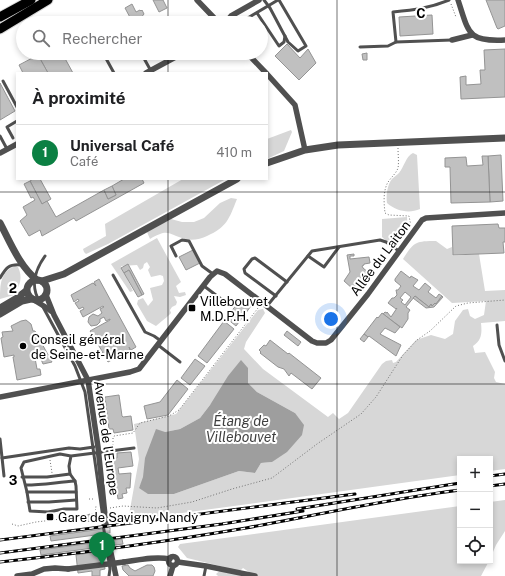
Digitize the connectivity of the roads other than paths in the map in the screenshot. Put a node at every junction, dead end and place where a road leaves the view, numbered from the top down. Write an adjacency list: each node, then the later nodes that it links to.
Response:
1 (31, 0): 16 (main road)
2 (48, 0): 11 (main road)
3 (197, 0): 12 (street)
4 (259, 0): 13 (street)
5 (264, 0): 9 (lane)
6 (278, 0): 9 (lane); 21 (lane)
7 (450, 0): 24 (lane)
8 (458, 0): 20 (street)
9 (268, 6): 10 (lane); 21 (lane)
10 (257, 13): 14 (lane); 15 (lane)
11 (22, 16)
12 (212, 16)
13 (231, 16)
14 (252, 16)
15 (259, 16)
16 (0, 17)
17 (16, 19): 18 (main road)
18 (0, 29)
19 (268, 30): 21 (lane)
20 (472, 35): 22 (street); 23 (street)
21 (285, 36)
22 (452, 40): 24 (lane)
23 (505, 40)
24 (396, 42): 25 (lane)
25 (360, 47)
26 (107, 60): 30 (lane)
27 (144, 60): 31 (lane)
28 (167, 60): 31 (street)
29 (253, 60): 32 (street)
30 (113, 72)
31 (149, 72)
32 (264, 72)
33 (268, 76): 42 (street)
34 (3, 81): 35 (lane)
35 (16, 105)
36 (16, 122): 38 (lane)
37 (0, 136): 41 (lane)
38 (13, 138)
39 (505, 138): 42 (street)
40 (16, 144): 41 (street)
41 (7, 149): 43 (street)
42 (305, 150): 44 (street)
43 (0, 153)
44 (268, 163)
45 (235, 180): 56 (street)
46 (505, 214): 49 (street, Allée du Laiton)
47 (0, 224): 50 (street)
48 (339, 247): 49 (lane); 53 (lane); 53 (lane)
49 (399, 251): 69 (street, Allée du Laiton)
50 (16, 253): 54 (street); 59 (street)
51 (44, 256): 59 (lane)
52 (176, 256): 55 (lane)
53 (308, 256): 60 (lane)
54 (21, 265): 58 (lane); 62 (street)
55 (215, 272): 61 (street); 69 (street)
56 (64, 274): 59 (street); 63 (street)
57 (113, 275): 74 (lane)
58 (0, 278)
59 (37, 280): 62 (street); 63 (street); 65 (lane)
60 (287, 282): 64 (lane); 64 (lane)
61 (204, 286): 67 (lane); 74 (street)
62 (27, 288): 65 (street); 66 (street)
63 (46, 292): 65 (street); 72 (street, Avenue de l'Europe)
64 (276, 296): 69 (lane)
65 (36, 301): 71 (street); 72 (street, Avenue de l'Europe); 78 (lane)
66 (9, 302): 68 (lane); 70 (street)
67 (225, 302)
68 (0, 305)
69 (267, 306)
70 (0, 308)
71 (0, 314)
72 (54, 314): 77 (street, Avenue de l'Europe)
73 (497, 325): 75 (lane)
74 (159, 343): 76 (lane); 77 (street)
75 (505, 361)
76 (180, 362)
77 (88, 380): 78 (street); 82 (street, Avenue de l'Europe)
78 (81, 381): 79 (street); 82 (lane)
79 (0, 397)
80 (0, 439): 84 (lane)
81 (134, 448): 82 (lane)
82 (95, 450): 83 (lane); 84 (lane); 94 (street, Avenue de l'Europe); 99 (lane)
83 (71, 456): 85 (lane); 87 (lane)
84 (2, 458): 86 (lane)
85 (70, 474): 87 (lane); 88 (lane)
86 (4, 476)
87 (22, 477): 89 (lane)
88 (75, 481): 89 (lane); 91 (lane)
89 (26, 485): 90 (lane)
90 (27, 492): 91 (lane); 93 (lane)
91 (76, 492): 92 (lane)
92 (76, 500): 93 (lane); 93 (lane)
93 (28, 502)
94 (106, 524)
95 (111, 553): 100 (street)
96 (175, 564): 97 (street); 98 (street, bridge); 101 (street)
97 (206, 566): 102 (lane); 103 (street)
98 (17, 576)
99 (109, 576)
100 (116, 576)
101 (170, 576)
102 (204, 576)
103 (255, 576)

